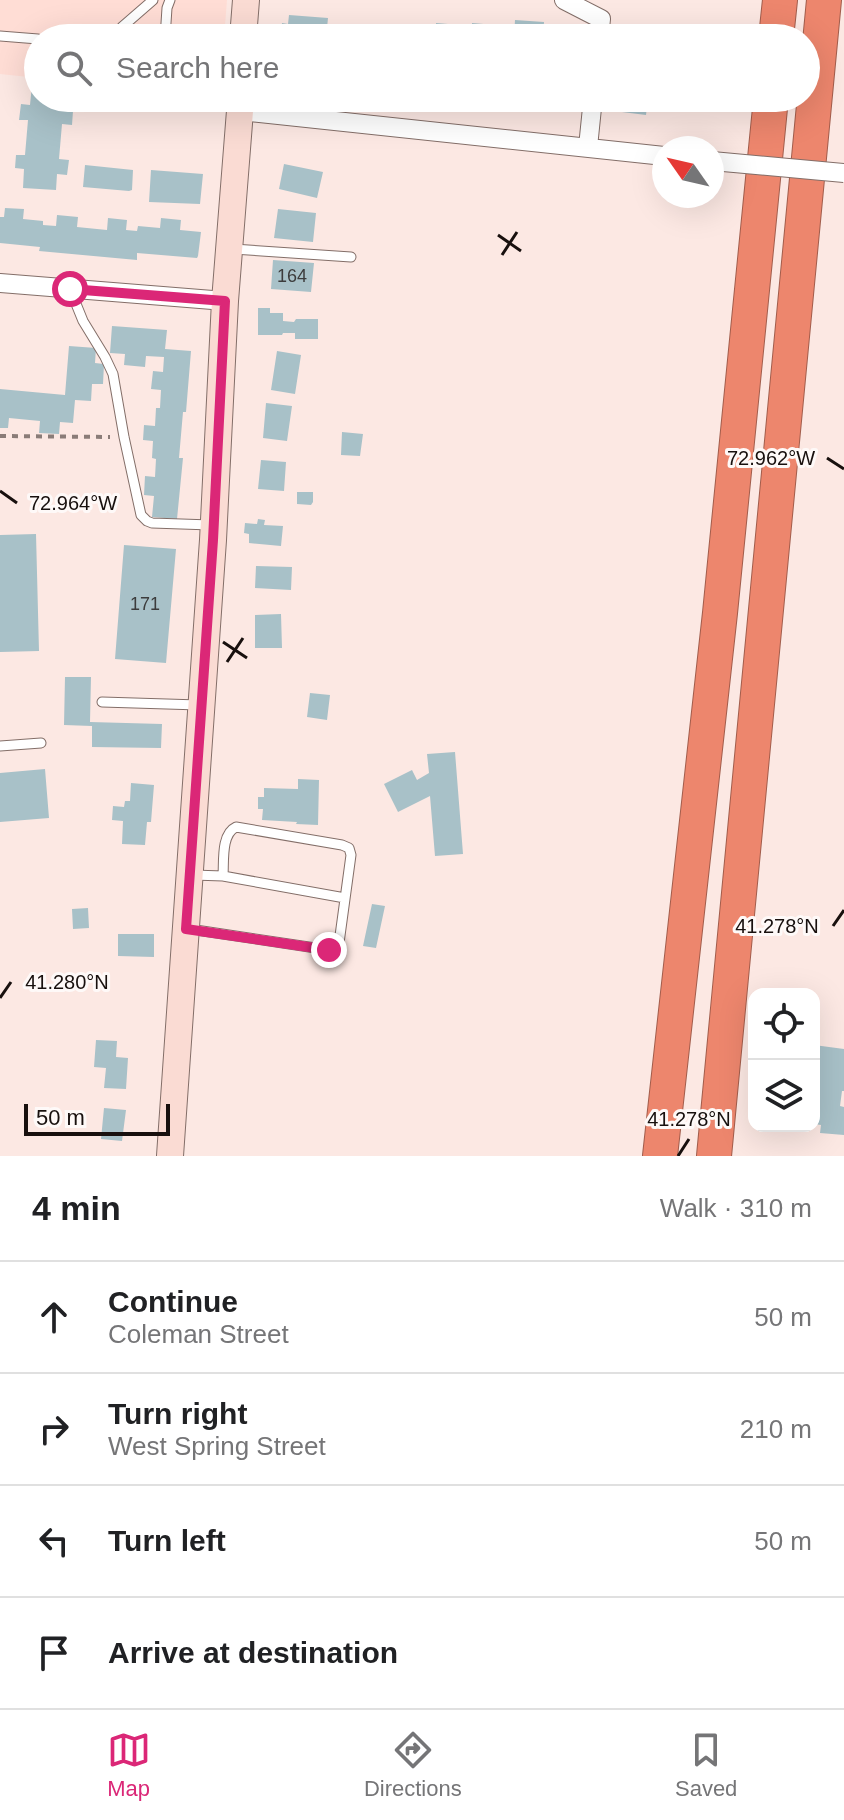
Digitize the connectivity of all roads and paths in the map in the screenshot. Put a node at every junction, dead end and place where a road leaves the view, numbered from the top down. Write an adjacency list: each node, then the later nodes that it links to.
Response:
1 (153, 0): 7 (lane)
2 (170, 0): 8 (lane)
3 (246, 0): 9 (main road)
4 (564, 0): 10 (street)
5 (778, 0): 11 (highway)
6 (824, 0): 14 (highway)
7 (125, 24)
8 (166, 24)
9 (244, 24)
10 (600, 24)
11 (777, 24)
12 (0, 36): 13 (lane)
13 (24, 38)
14 (820, 42)
15 (240, 112): 24 (main road)
16 (299, 112): 20 (street)
17 (592, 112): 20 (street)
18 (770, 112): 41 (highway)
19 (813, 112): 42 (highway)
20 (588, 147): 21 (street)
21 (652, 155)
22 (724, 162): 23 (street, bridge)
23 (844, 173)
24 (230, 249): 25 (lane); 28 (main road)
25 (351, 257)
26 (0, 283): 27 (street)
27 (70, 289): 28 (street); 30 (lane)
28 (225, 301): 31 (main road)
29 (0, 436): 30 (path)
30 (124, 437): 31 (lane)
31 (214, 526): 33 (main road)
32 (102, 702): 33 (lane)
33 (202, 706): 36 (main road)
34 (41, 743): 35 (lane)
35 (0, 746)
36 (190, 874): 37 (lane); 39 (main road)
37 (223, 876): 38 (lane); 38 (lane)
38 (345, 898): 39 (lane)
39 (186, 929): 40 (main road)
40 (170, 1156)
41 (660, 1156)
42 (714, 1156)

